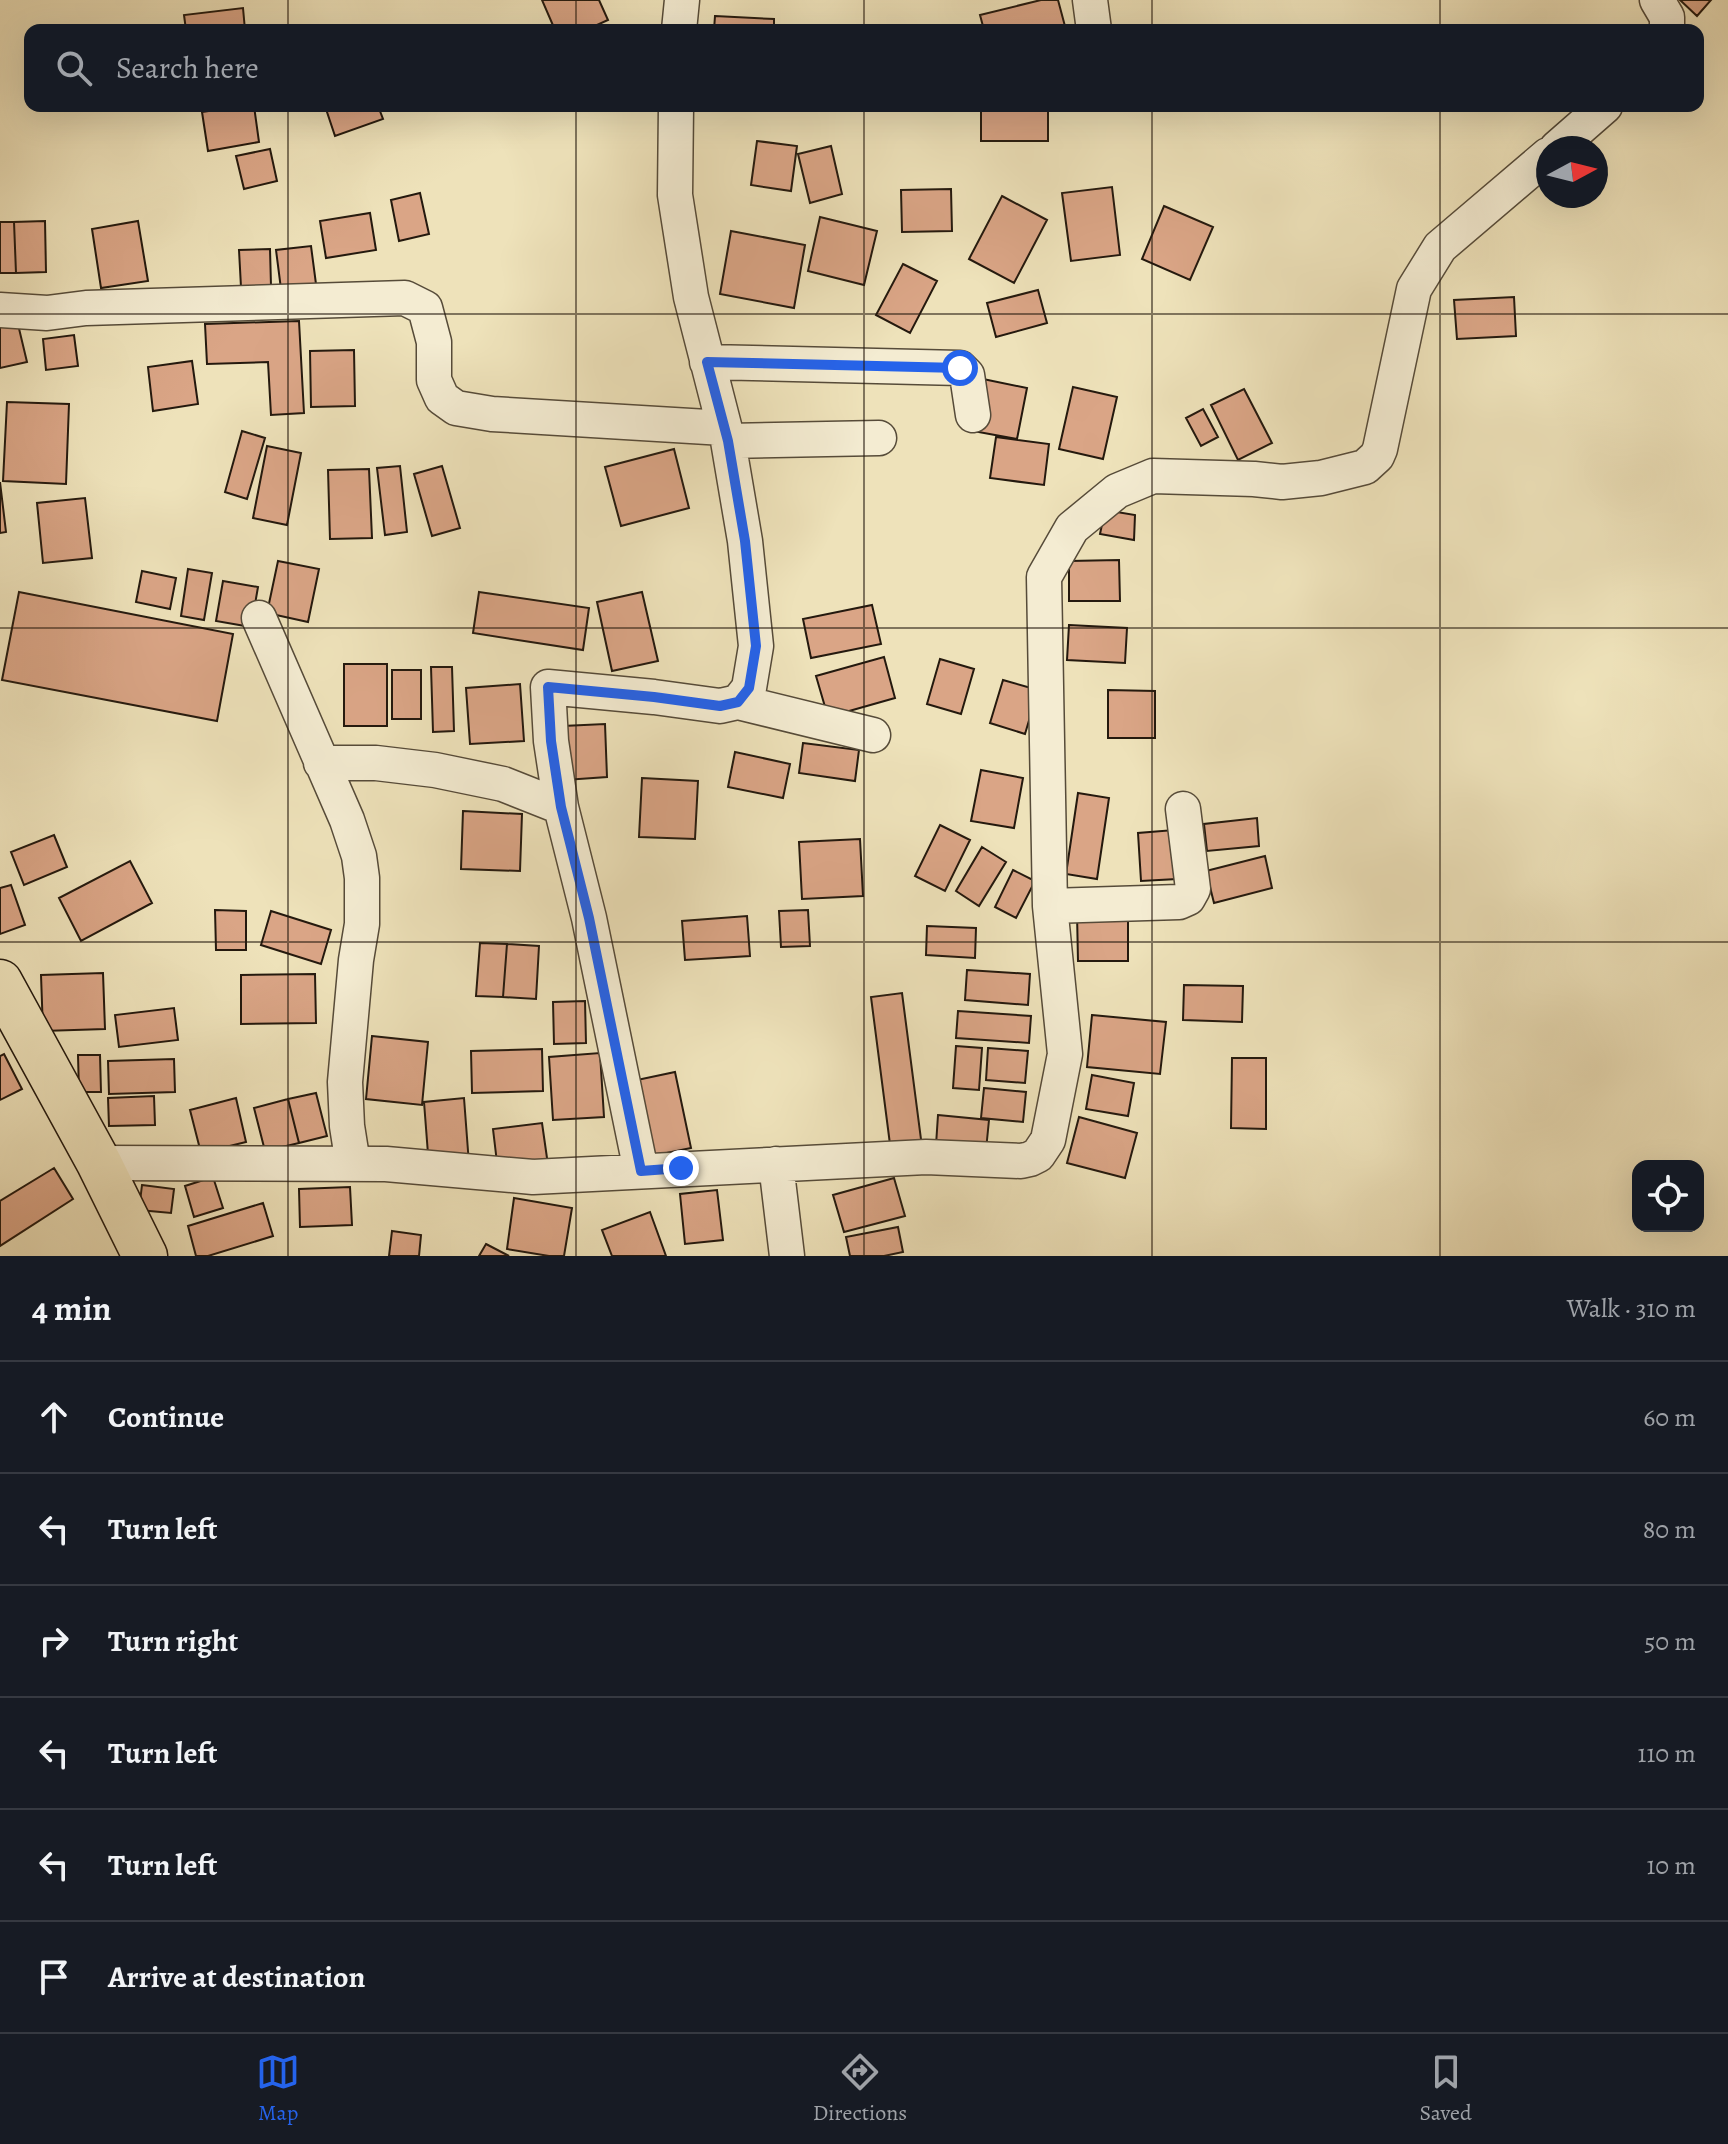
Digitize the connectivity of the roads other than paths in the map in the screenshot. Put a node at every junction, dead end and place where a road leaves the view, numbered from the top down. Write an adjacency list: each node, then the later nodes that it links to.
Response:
1 (682, 0): 4 (street)
2 (1090, 0): 5 (street)
3 (1657, 0): 6 (street)
4 (680, 24)
5 (1093, 24)
6 (1667, 24)
7 (676, 112): 12 (street)
8 (1598, 112): 9 (street)
9 (1571, 136)
10 (1536, 165): 22 (street)
11 (0, 310): 14 (street)
12 (707, 362): 13 (street); 14 (street)
13 (973, 415)
14 (726, 434): 15 (street); 17 (street)
15 (879, 438)
16 (259, 618): 19 (street)
17 (738, 702): 18 (street); 20 (street)
18 (873, 735)
19 (321, 763): 20 (street); 25 (street)
20 (561, 807): 27 (street)
21 (1183, 809): 22 (street)
22 (1050, 906): 26 (street)
23 (0, 982): 24 (main road)
24 (99, 1163): 25 (street); 28 (main road)
25 (353, 1164): 27 (street)
26 (776, 1164): 27 (street); 29 (street)
27 (641, 1171)
28 (145, 1256)
29 (787, 1256)

